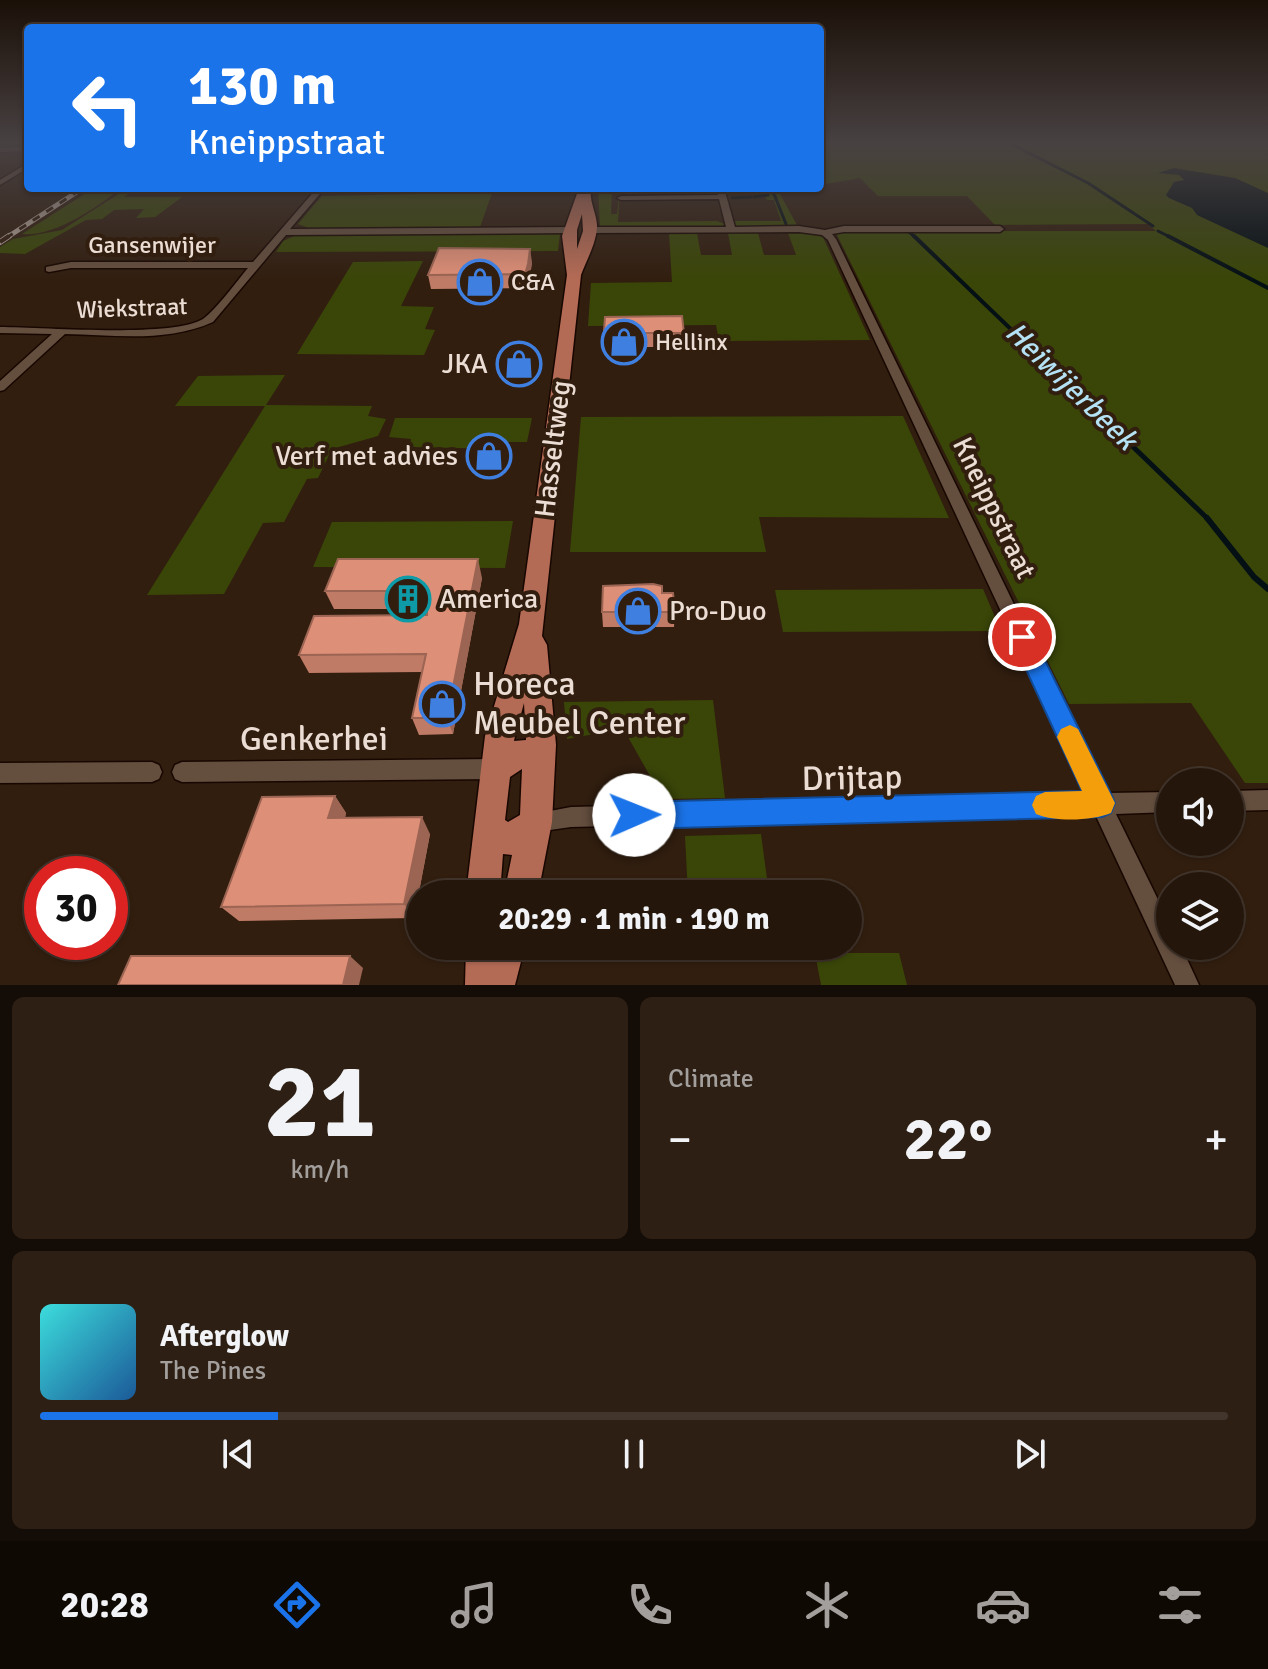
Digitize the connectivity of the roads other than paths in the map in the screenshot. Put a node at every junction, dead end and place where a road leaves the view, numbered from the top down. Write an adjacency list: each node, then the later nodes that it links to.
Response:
1 (318, 192): 9 (street, Wiekstraat)
2 (721, 193): 4 (street); 5 (street)
3 (584, 195): 7 (main road, Hasseltweg); 8 (main road, Hasseltweg)
4 (621, 198)
5 (731, 229): 8 (street); 10 (street)
6 (1000, 229): 10 (street)
7 (571, 230): 8 (main road); 9 (street); 13 (main road, Hasseltweg)
8 (591, 230): 13 (main road, Hasseltweg)
9 (284, 232): 11 (street, Wiekstraat)
10 (825, 233): 26 (street, Kneippstraat)
11 (254, 265): 12 (street, Gansenwijer); 15 (street, Wiekstraat)
12 (49, 269)
13 (574, 275): 17 (main road, Hasseltweg)
14 (0, 330): 15 (street)
15 (62, 331): 16 (street, Wiekstraat)
16 (0, 387)
17 (532, 624): 18 (main road, Hasseltweg); 19 (main road, Hasseltweg)
18 (540, 763): 19 (main road); 27 (main road, Hasseltweg)
19 (495, 769): 21 (street, Genkerhei); 28 (main road, Hasseltweg)
20 (152, 772): 22 (street)
21 (182, 772)
22 (0, 773)
23 (1268, 800): 24 (street)
24 (1244, 801)
25 (1156, 802): 26 (street, Drijtap)
26 (1102, 803): 27 (street, Drijtap); 35 (street, Kneippstraat)
27 (536, 822): 28 (main road); 30 (main road, Hasseltweg)
28 (488, 826): 29 (main road, Hasseltweg)
29 (484, 880)
30 (524, 880)
31 (484, 960): 33 (main road)
32 (503, 960): 34 (main road)
33 (484, 985)
34 (496, 985)
35 (1187, 985)

